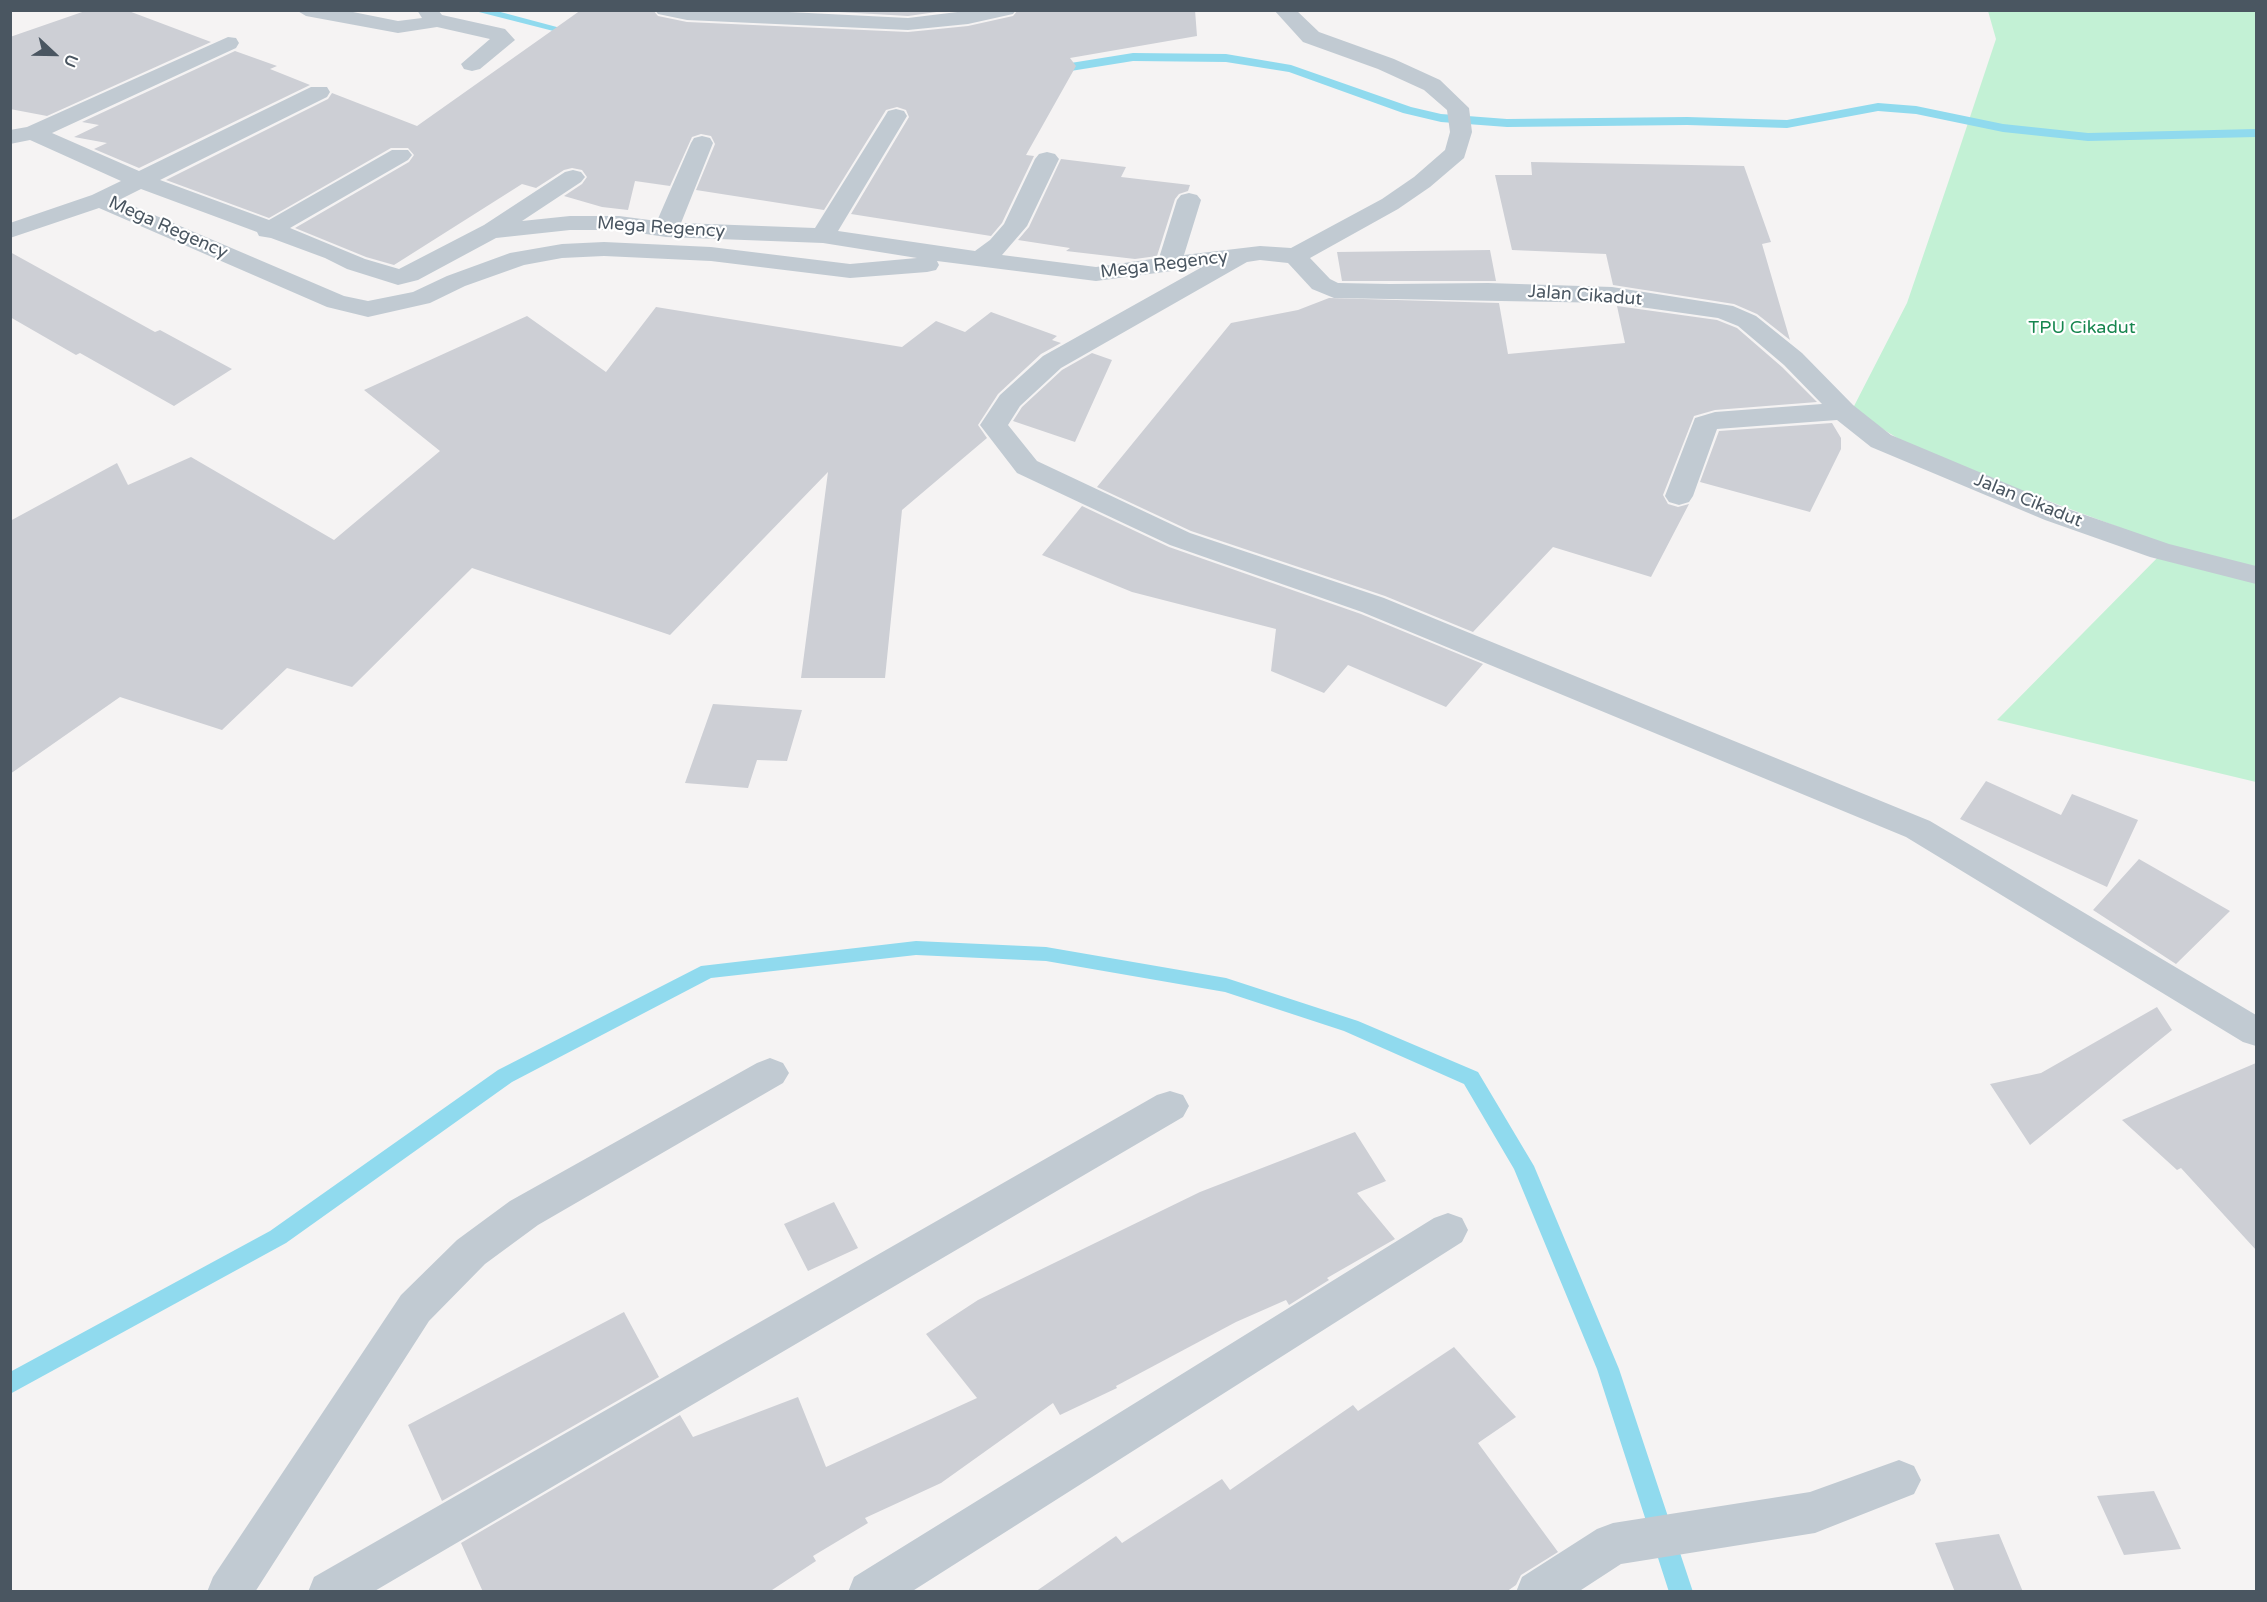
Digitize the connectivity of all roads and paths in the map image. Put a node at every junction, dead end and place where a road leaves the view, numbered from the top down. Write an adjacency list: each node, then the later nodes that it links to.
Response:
1 (306, 10): 5 (street)
2 (665, 10): 3 (street)
3 (1006, 10)
4 (1284, 10): 24 (street)
5 (431, 15): 7 (street)
6 (228, 43): 10 (street)
7 (472, 64)
8 (319, 92): 15 (street)
9 (896, 116): 22 (street)
10 (22, 135): 15 (street)
11 (702, 143): 18 (street)
12 (400, 155): 20 (street)
13 (1047, 159): 25 (street)
14 (573, 177): 21 (street)
15 (139, 180): 16 (street, Mega Regency); 20 (street, Mega Regency)
16 (100, 200): 19 (street); 25 (street, Mega Regency)
17 (1189, 200): 26 (street)
18 (666, 230): 21 (street, Mega Regency); 22 (street, Mega Regency)
19 (10, 231)
20 (268, 231): 21 (street, Mega Regency)
21 (490, 231)
22 (823, 236): 25 (street, Mega Regency)
23 (1240, 256): 24 (street, Mega Regency); 26 (street, Mega Regency); 30 (street)
24 (1295, 256): 27 (street, Jalan Cikadut)
25 (980, 259): 26 (street, Mega Regency)
26 (1169, 265)
27 (1843, 411): 28 (street); 29 (street, Jalan Cikadut)
28 (1679, 496)
29 (2256, 575)
30 (2256, 1032)
31 (770, 1073): 35 (street)
32 (1170, 1106): 36 (street)
33 (1448, 1230): 37 (street)
34 (1899, 1480): 38 (street)
35 (229, 1592)
36 (330, 1592)
37 (870, 1592)
38 (1538, 1592)

